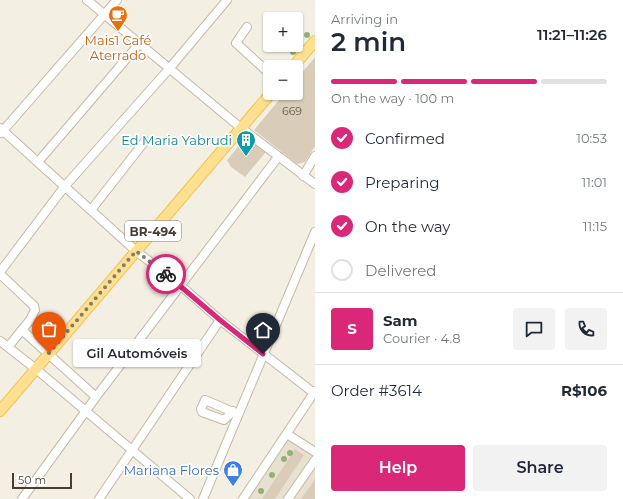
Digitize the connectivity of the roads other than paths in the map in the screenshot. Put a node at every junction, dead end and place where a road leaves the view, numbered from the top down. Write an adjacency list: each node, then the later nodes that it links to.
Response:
1 (87, 0): 4 (street)
2 (117, 0): 4 (street)
3 (227, 0): 10 (street)
4 (104, 15): 7 (street); 13 (street)
5 (247, 27): 9 (street)
6 (315, 41): 8 (main road)
7 (139, 44): 10 (street); 17 (street)
8 (299, 60)
9 (263, 68)
10 (169, 69): 12 (street); 20 (street)
11 (265, 100): 12 (main road, BR-494)
12 (241, 128): 16 (street); 23 (main road, BR-494)
13 (1, 131): 17 (street)
14 (145, 141): 21 (street)
15 (315, 156): 18 (street)
16 (278, 157): 18 (street); 25 (street)
17 (38, 162): 20 (street)
18 (303, 176): 19 (street)
19 (315, 184)
20 (65, 186): 21 (street); 24 (street)
21 (91, 210): 23 (street)
22 (315, 232): 31 (street)
23 (136, 251): 25 (street); 30 (main road, BR-494)
24 (0, 273): 27 (street)
25 (180, 285): 26 (street); 34 (street)
26 (220, 320): 31 (street); 38 (street)
27 (22, 330): 29 (street); 30 (street)
28 (0, 341): 29 (street)
29 (8, 347): 32 (street)
30 (49, 353): 32 (main road, BR-494); 34 (street)
31 (263, 354): 33 (street); 44 (street)
32 (36, 369): 35 (main road, BR-494); 36 (street)
33 (314, 392): 37 (street)
34 (96, 397): 36 (street)
35 (0, 411)
36 (86, 411): 38 (street); 41 (street)
37 (287, 434): 39 (street); 45 (street)
38 (133, 451): 42 (street); 43 (street)
39 (315, 452)
40 (315, 460): 46 (street)
41 (22, 499)
42 (99, 499)
43 (190, 499)
44 (203, 499)
45 (244, 499)
46 (288, 499)

